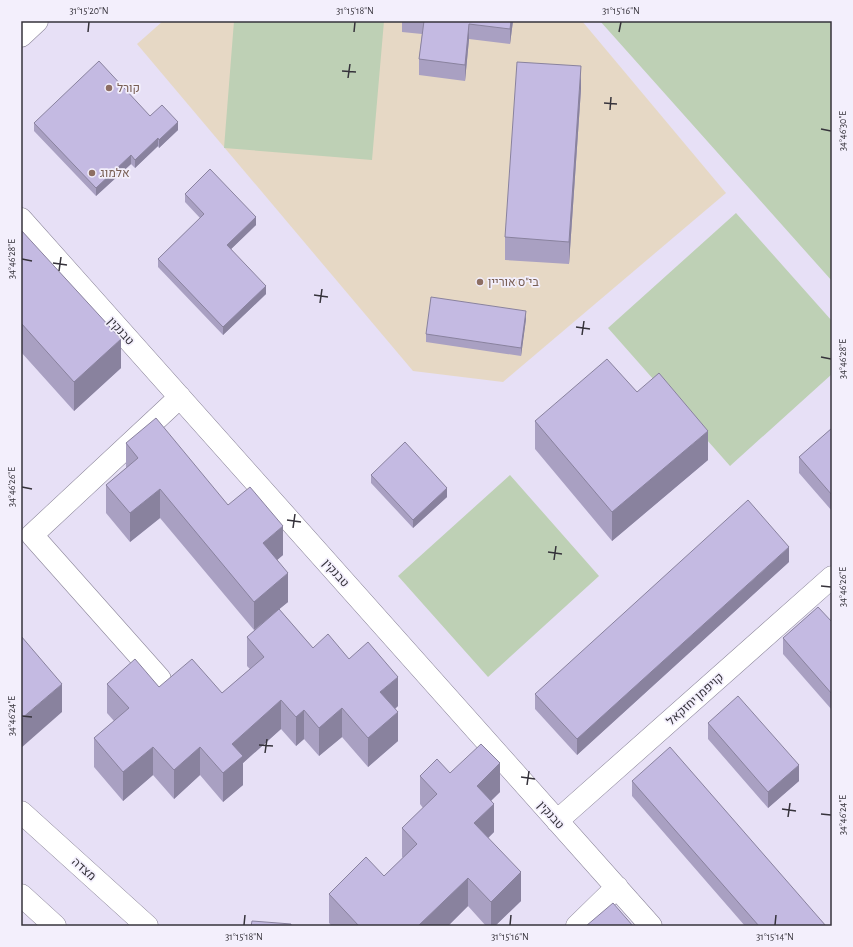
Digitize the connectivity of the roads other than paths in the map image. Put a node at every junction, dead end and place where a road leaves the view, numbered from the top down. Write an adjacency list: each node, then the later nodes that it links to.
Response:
1 (37, 21): 2 (street)
2 (21, 36)
3 (21, 219): 4 (street, טבנקין)
4 (180, 397): 6 (street); 8 (street, טבנקין)
5 (832, 577): 8 (street, קויפמן יחזקאל)
6 (160, 679)
7 (21, 812): 12 (street, מצדה)
8 (558, 821): 9 (street, טבנקין)
9 (617, 887): 13 (street); 14 (street, טבנקין)
10 (21, 895): 11 (street)
11 (55, 926)
12 (147, 926)
13 (577, 926)
14 (651, 926)

